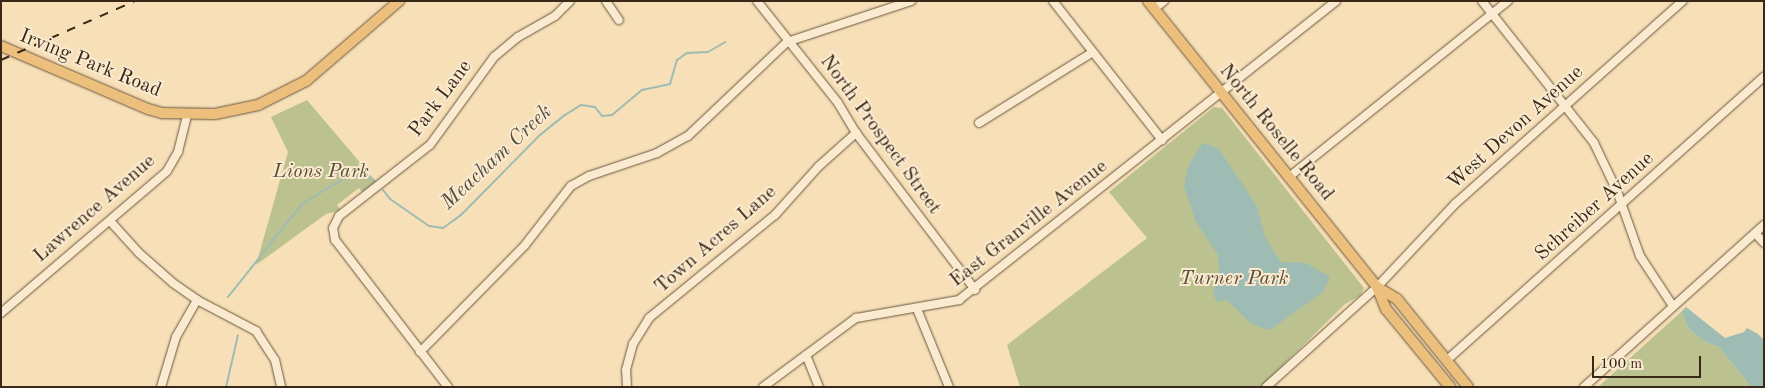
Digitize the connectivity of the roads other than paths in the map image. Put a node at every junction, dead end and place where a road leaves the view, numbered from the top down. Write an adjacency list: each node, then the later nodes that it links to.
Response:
1 (398, 1): 21 (main road, Irving Park Road)
2 (570, 1): 37 (street, Park Lane)
3 (606, 1): 14 (street)
4 (757, 1): 15 (street, North Prospect Street)
5 (911, 1): 15 (street)
6 (1053, 1): 17 (street)
7 (1164, 1): 12 (street)
8 (1336, 1): 19 (street, East Granville Avenue)
9 (1482, 1): 13 (street)
10 (1508, 1): 13 (street)
11 (1683, 1): 20 (street, West Devon Avenue)
12 (1151, 5): 19 (main road, North Roselle Road)
13 (1492, 14): 20 (street); 25 (street)
14 (619, 20)
15 (787, 42): 23 (street, North Prospect Street); 37 (street)
16 (1, 46): 21 (main road, Irving Park Road)
17 (1093, 52): 22 (street); 24 (street)
18 (1764, 77): 26 (street, Schreiber Avenue)
19 (1222, 93): 24 (street, East Granville Avenue); 25 (main road, North Roselle Road)
20 (1566, 105): 26 (street); 31 (street, West Devon Avenue)
21 (187, 115): 27 (street, Lawrence Avenue)
22 (979, 123)
23 (856, 133): 32 (street, North Prospect Street); 43 (street, Town Acres Lane)
24 (1162, 140): 32 (street, East Granville Avenue)
25 (1289, 177): 31 (main road, North Roselle Road)
26 (1621, 206): 34 (street); 39 (street, Schreiber Avenue)
27 (110, 221): 33 (street); 36 (street, Lawrence Avenue)
28 (1764, 225): 29 (street)
29 (1755, 233): 30 (street); 34 (street)
30 (1764, 243)
31 (1377, 287): 39 (main road, North Roselle Road); 47 (street, West Devon Avenue); 48 (main road, North Roselle Road)
32 (975, 290): 35 (street, East Granville Avenue)
33 (197, 300): 40 (street); 41 (street)
34 (1673, 306): 50 (street)
35 (917, 309): 38 (street, East Granville Avenue); 46 (street)
36 (1, 313)
37 (420, 352): 42 (street, Park Lane)
38 (806, 355): 44 (street, East Granville Avenue); 45 (street)
39 (1447, 360): 49 (main road, North Roselle Road)
40 (161, 387)
41 (281, 387)
42 (448, 387)
43 (628, 387)
44 (763, 387)
45 (819, 387)
46 (949, 387)
47 (1266, 387)
48 (1450, 387)
49 (1468, 387)
50 (1584, 387)

